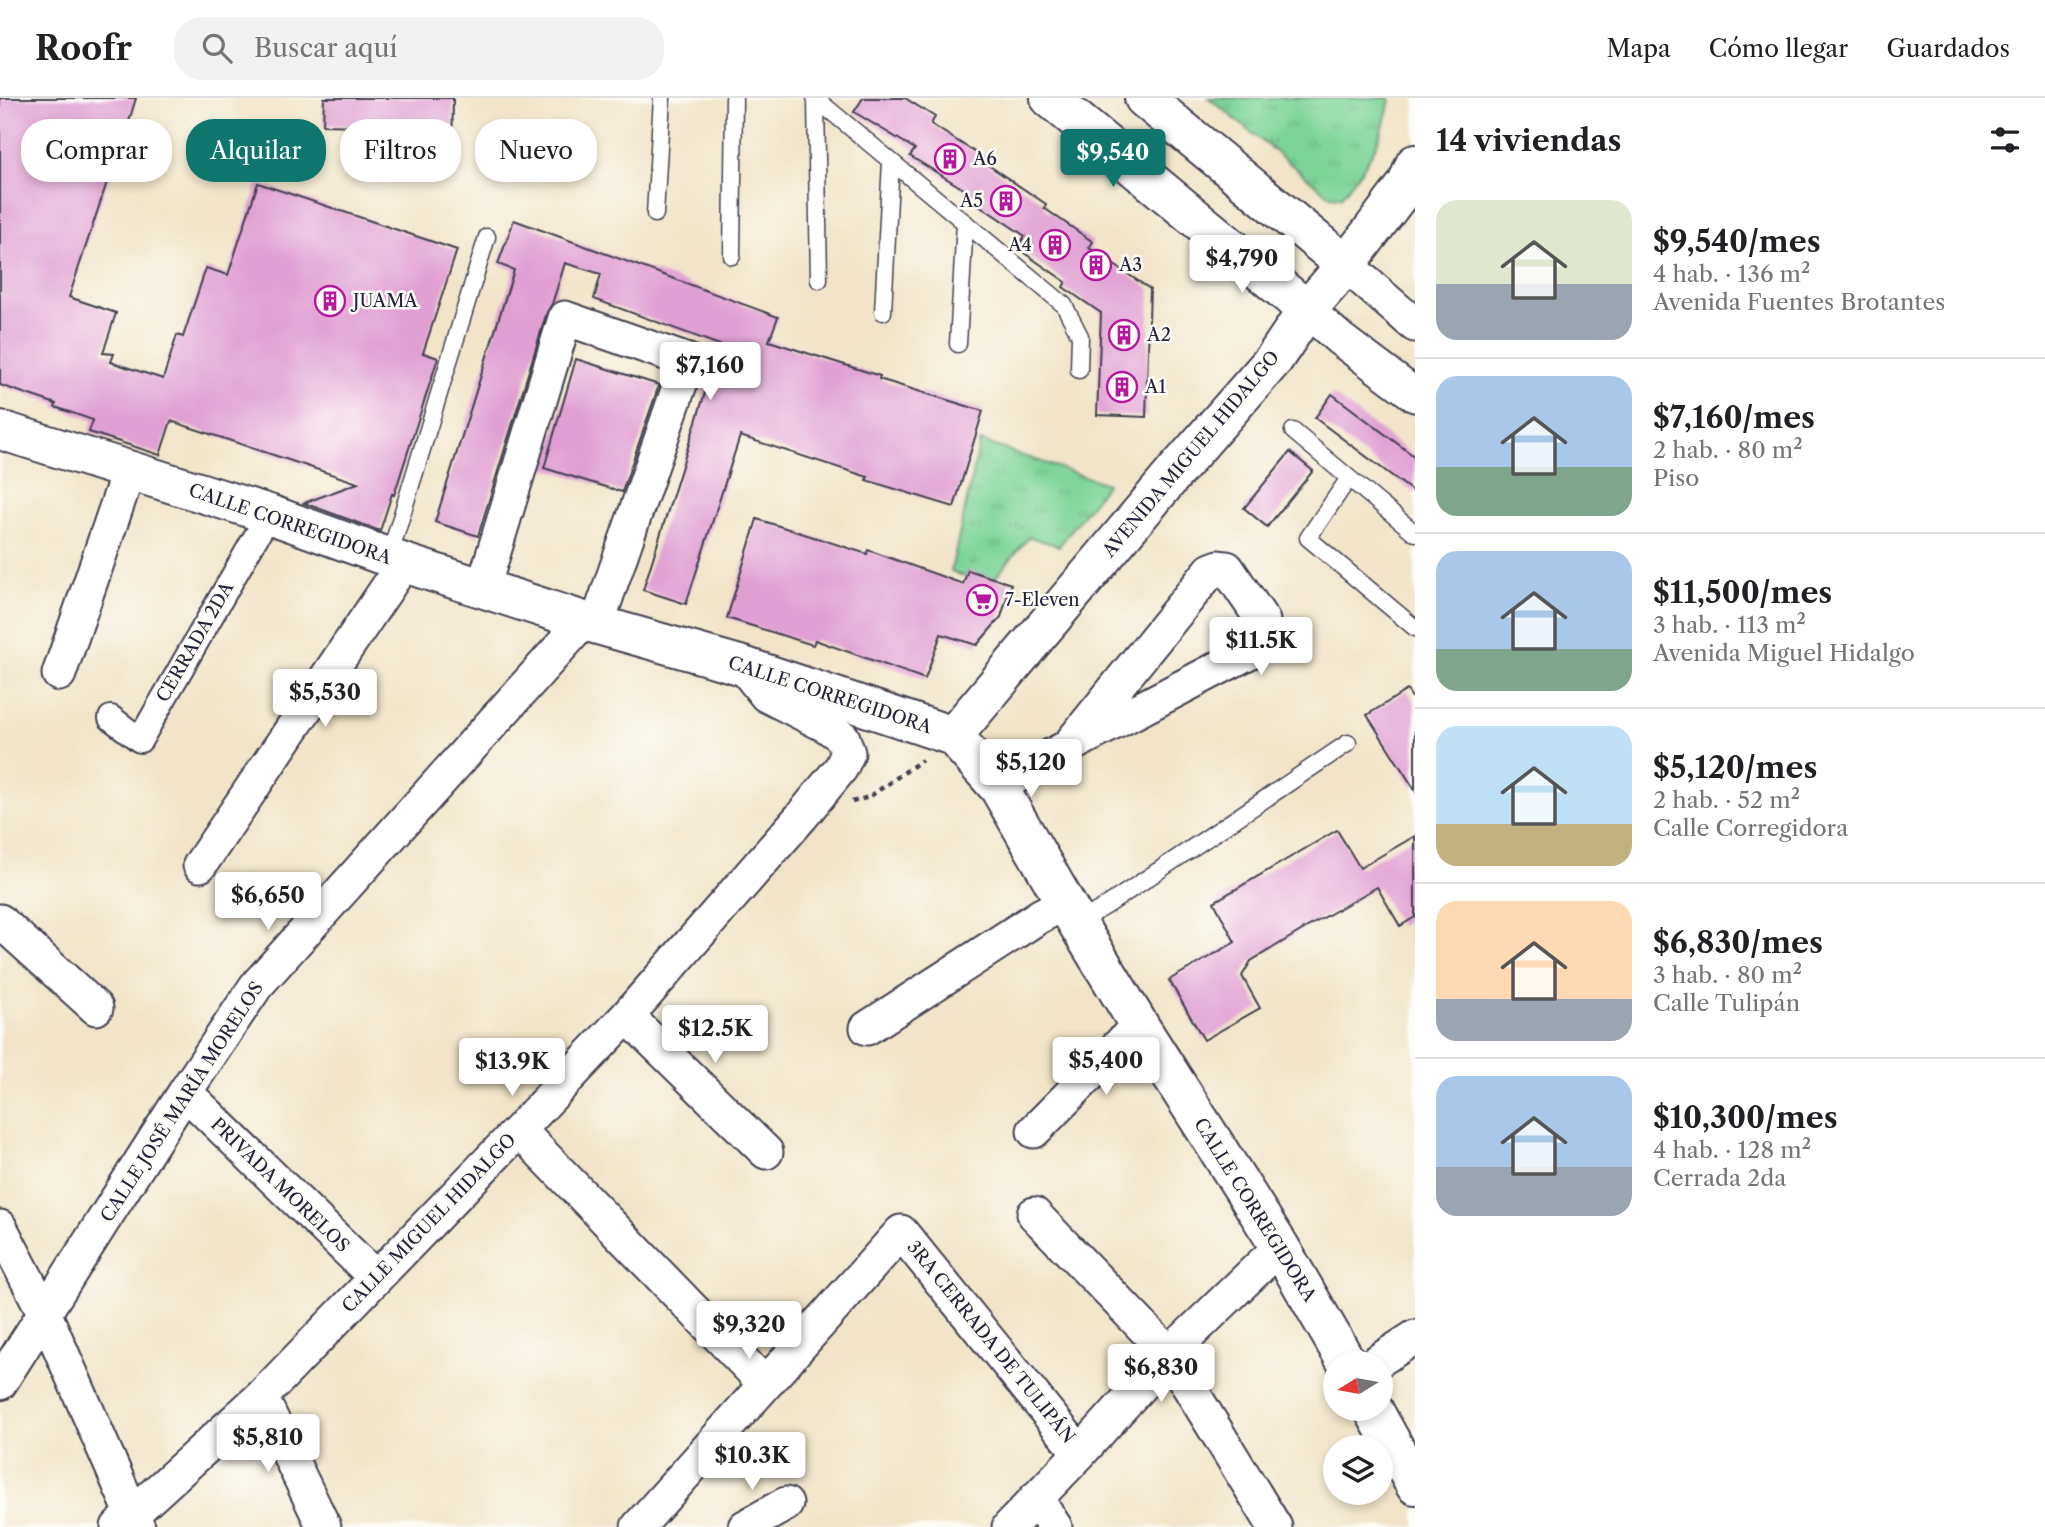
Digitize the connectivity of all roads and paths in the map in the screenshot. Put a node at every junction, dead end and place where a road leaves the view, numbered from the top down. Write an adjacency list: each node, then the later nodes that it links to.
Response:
1 (662, 98): 8 (lane)
2 (734, 98): 11 (lane)
3 (1050, 98): 14 (street)
4 (1144, 98): 12 (street)
5 (815, 99): 6 (lane); 13 (lane)
6 (891, 161): 9 (lane); 15 (lane)
7 (1415, 164): 12 (street, AVENIDA MIGUEL HIDALGO)
8 (655, 214)
9 (965, 222): 17 (lane); 18 (lane)
10 (487, 237): 26 (lane)
11 (732, 256)
12 (1346, 265): 14 (street, AVENIDA MIGUEL HIDALGO); 16 (street)
13 (819, 281)
14 (1307, 310): 19 (street); 33 (street, AVENIDA MIGUEL HIDALGO)
15 (883, 312)
16 (1415, 325)
17 (958, 344)
18 (1079, 370)
19 (1415, 395)
20 (0, 430): 22 (street, CALLE CORREGIDORA)
21 (1293, 431): 23 (lane)
22 (129, 470): 24 (street, CALLE CORREGIDORA); 31 (street)
23 (1349, 478): 25 (lane); 29 (lane)
24 (269, 514): 26 (street, CALLE CORREGIDORA); 32 (street, CERRADA 2DA)
25 (1415, 533)
26 (396, 560): 27 (street, CALLE CORREGIDORA); 38 (street)
27 (483, 589): 28 (street, CALLE CORREGIDORA); 28 (street)
28 (590, 623): 30 (street, CALLE CORREGIDORA); 45 (street, CALLE JOSÉ MARÍA MORELOS)
29 (1415, 628)
30 (743, 666): 33 (street, CALLE CORREGIDORA); 42 (street, CALLE MIGUEL HIDALGO)
31 (59, 674)
32 (111, 719)
33 (946, 733): 36 (street, CALLE CORREGIDORA); 37 (path)
34 (1348, 743): 39 (lane)
35 (1068, 748): 35 (street); 36 (street)
36 (999, 788): 39 (street, CALLE CORREGIDORA)
37 (848, 803)
38 (200, 865)
39 (1071, 913): 43 (street, CALLE CORREGIDORA); 44 (street)
40 (0, 920): 41 (street)
41 (96, 1008)
42 (627, 1016): 46 (street, CALLE MIGUEL HIDALGO); 48 (street)
43 (1139, 1025): 47 (street); 51 (street, CALLE CORREGIDORA)
44 (867, 1028)
45 (185, 1092): 52 (street, PRIVADA MORELOS); 53 (street, CALLE JOSÉ MARÍA MORELOS)
46 (519, 1130): 52 (street, CALLE MIGUEL HIDALGO); 59 (street)
47 (1034, 1131)
48 (766, 1152)
49 (1034, 1214): 57 (street)
50 (0, 1227): 53 (street)
51 (1280, 1247): 55 (street, CALLE CORREGIDORA); 57 (street)
52 (375, 1277): 60 (street, CALLE MIGUEL HIDALGO)
53 (45, 1314): 58 (street, CALLE JOSÉ MARÍA MORELOS); 66 (street)
54 (1415, 1337): 56 (street)
55 (1340, 1351)
56 (1393, 1351)
57 (1169, 1354): 62 (street); 72 (street)
58 (0, 1382)
59 (765, 1384): 62 (street, 3RA CERRADA DE TULIPÁN); 68 (street)
60 (261, 1397): 66 (street, CALLE MIGUEL HIDALGO); 67 (street)
61 (1380, 1421): 63 (street)
62 (1080, 1453): 64 (street)
63 (1415, 1485)
64 (1036, 1499): 70 (street); 71 (street)
65 (786, 1504): 69 (street)
66 (129, 1522)
67 (324, 1527)
68 (638, 1527)
69 (745, 1527)
70 (1009, 1527)
71 (1055, 1527)
72 (1275, 1527)

